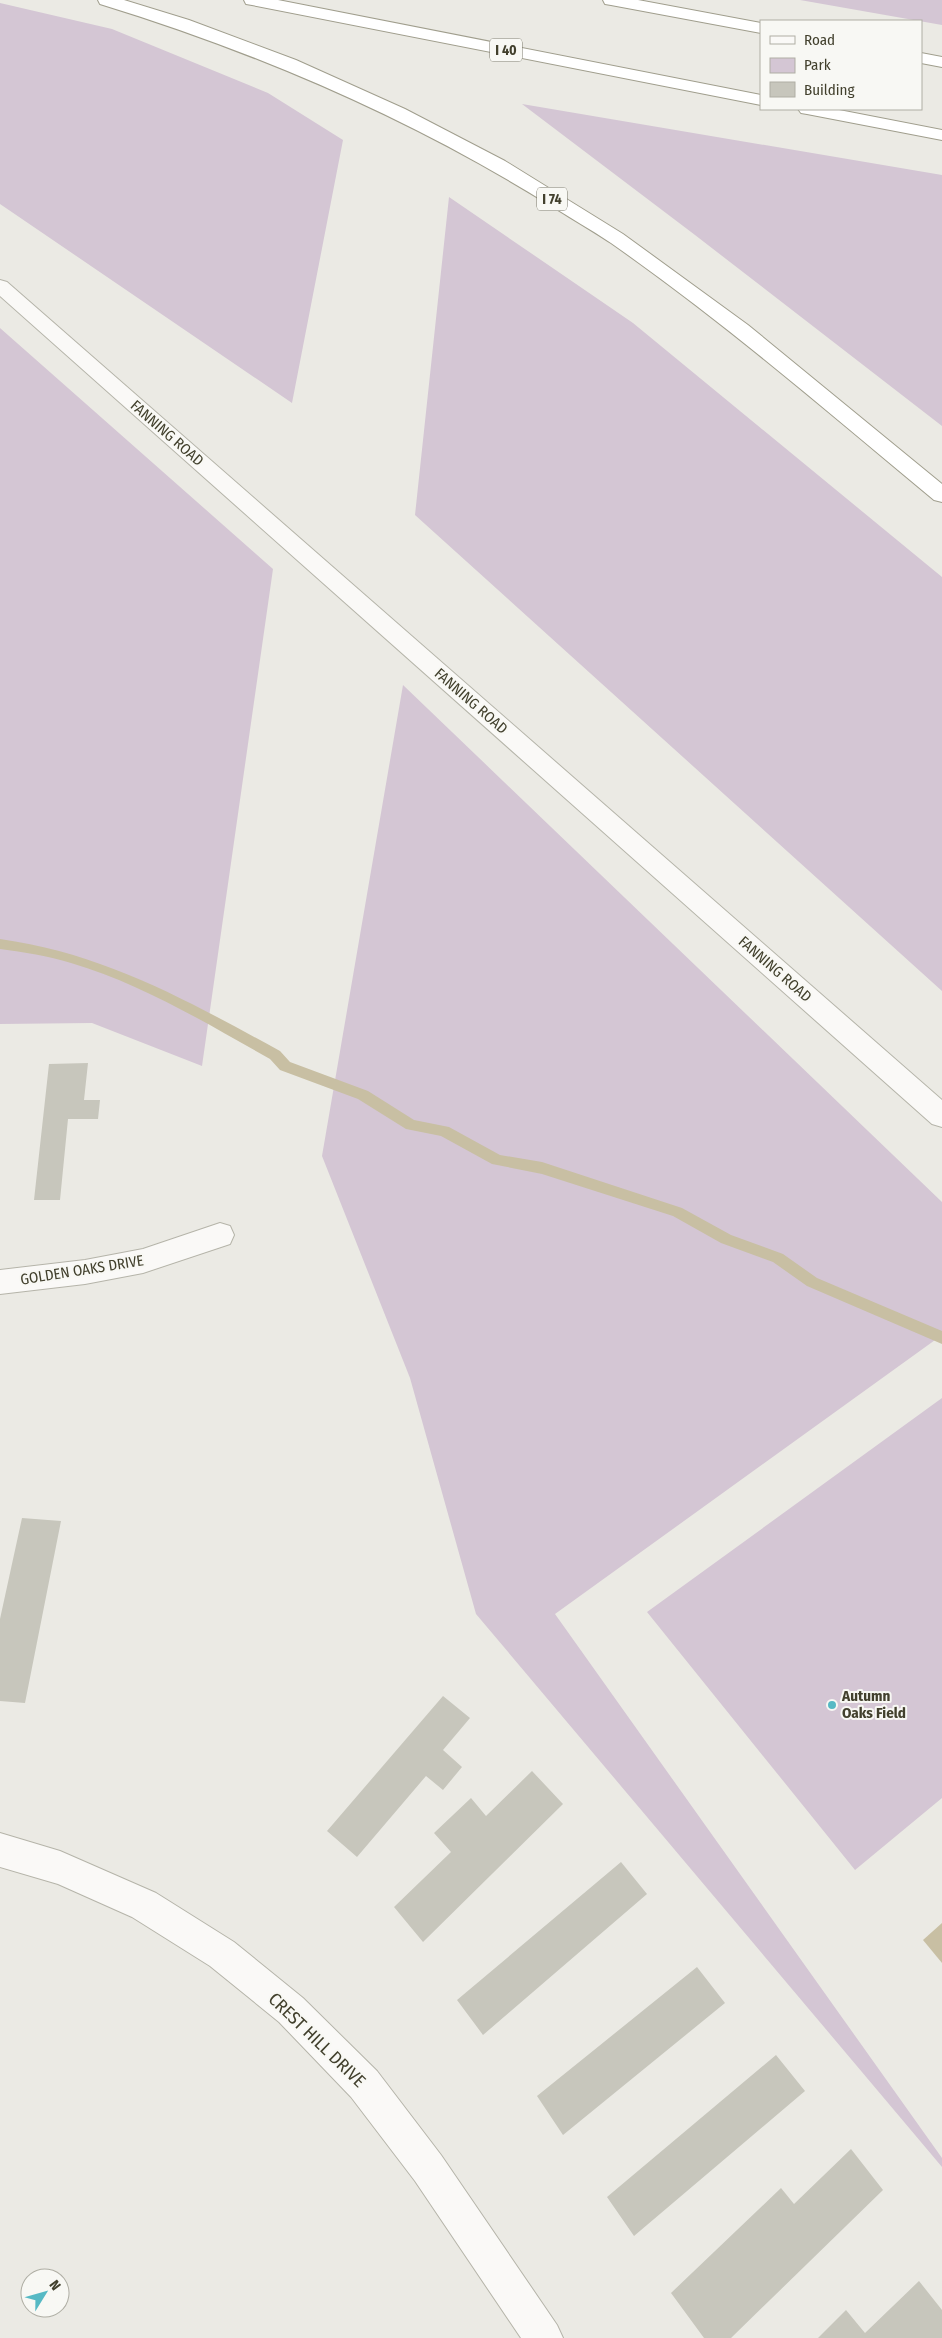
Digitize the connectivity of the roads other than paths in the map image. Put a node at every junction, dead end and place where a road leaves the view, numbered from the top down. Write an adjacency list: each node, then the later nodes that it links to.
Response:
1 (106, 0): 11 (highway, I 74)
2 (252, 0): 7 (highway, I 40)
3 (611, 0): 4 (highway)
4 (760, 28)
5 (922, 58): 6 (highway)
6 (942, 62)
7 (760, 100)
8 (812, 110): 9 (highway)
9 (942, 135)
10 (0, 286): 12 (street, FANNING ROAD)
11 (942, 495)
12 (942, 1116)
13 (220, 1235): 14 (street, GOLDEN OAKS DRIVE)
14 (0, 1282)
15 (0, 1850): 16 (street, CREST HILL DRIVE)
16 (544, 2338)

